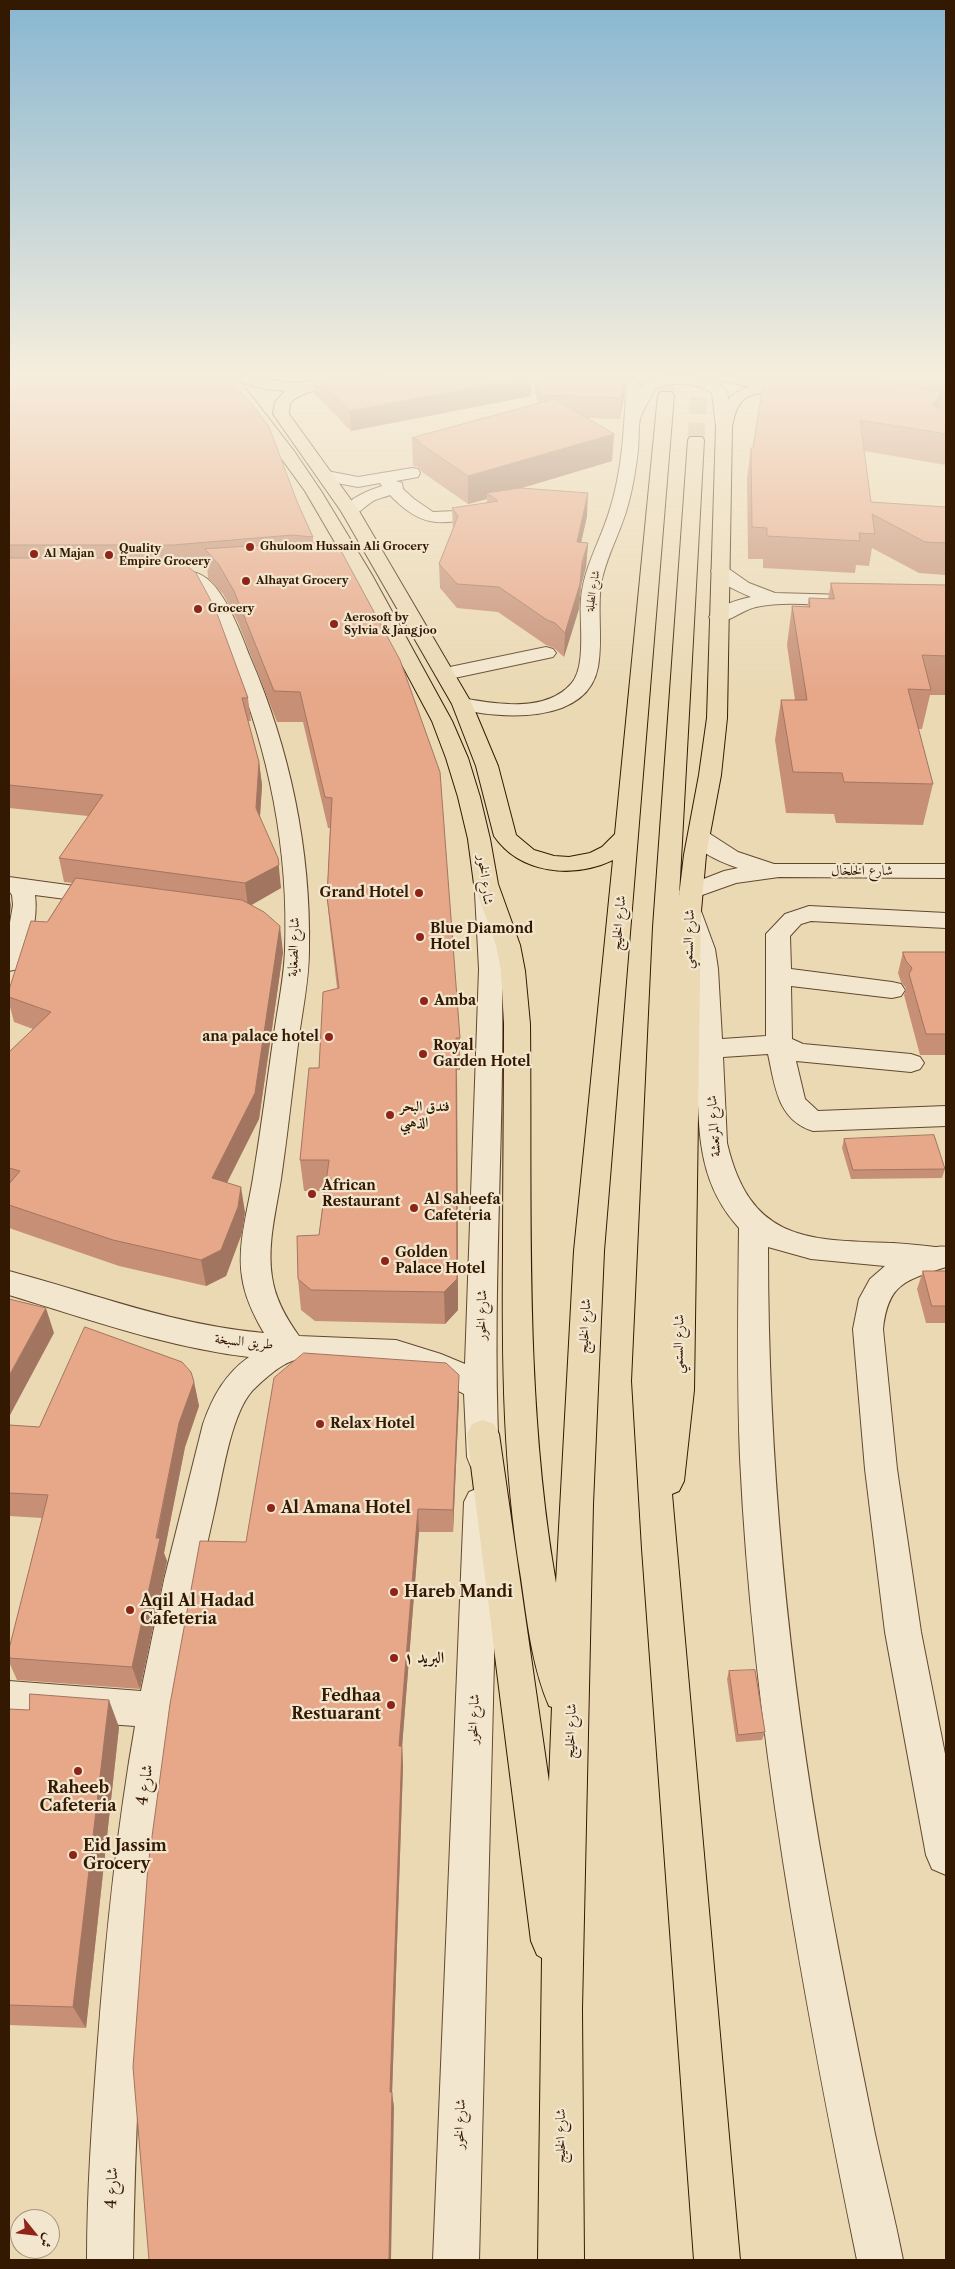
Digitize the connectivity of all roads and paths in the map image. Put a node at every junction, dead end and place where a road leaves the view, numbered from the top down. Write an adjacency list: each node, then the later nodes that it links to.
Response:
1 (306, 483): 14 (main road, شارع الخور)
2 (331, 483): 10 (main road)
3 (396, 483): 10 (street)
4 (403, 483): 9 (street)
5 (625, 483): 20 (street, شارع الطبلة)
6 (658, 483): 21 (main road, شارع الخليج)
7 (693, 483): 45 (main road)
8 (722, 483): 13 (main road, شارع الستمي)
9 (502, 507)
10 (350, 512): 19 (main road)
11 (336, 567): 14 (street)
12 (213, 570): 31 (street, شارع الضغاية)
13 (720, 572): 15 (street); 17 (main road, شارع الستمي)
14 (363, 575): 25 (main road, شارع الخور)
15 (775, 599): 16 (street); 17 (street)
16 (860, 601)
17 (719, 617): 22 (main road, شارع الستمي)
18 (546, 653): 19 (street)
19 (445, 674): 20 (main road)
20 (462, 704): 21 (main road)
21 (628, 832): 48 (main road, شارع الخليج)
22 (699, 837): 23 (street, شارع الخلخال); 28 (main road, شارع الستمي)
23 (779, 870): 24 (street, شارع الخلخال); 28 (street, شارع الخلخال)
24 (946, 871)
25 (486, 884): 43 (street, شارع الخور); 48 (main road)
26 (14, 885): 27 (street); 32 (street)
27 (121, 899)
28 (690, 901): 36 (street, شارع المرتعشة); 45 (main road, شارع الستمي)
29 (946, 920): 33 (street)
30 (279, 931): 31 (street)
31 (296, 950): 42 (street, شارع الضغاية)
32 (9, 963)
33 (778, 976): 34 (street); 35 (street)
34 (892, 990)
35 (779, 1044): 36 (street); 37 (street); 38 (street)
36 (710, 1049): 39 (street, شارع المرتعشة)
37 (911, 1063)
38 (946, 1116)
39 (754, 1225): 40 (street, شارع المرتعشة); 55 (street)
40 (945, 1257): 49 (street)
41 (9, 1284): 42 (street, طريق السبخة)
42 (290, 1347): 43 (street, طريق السبخة); 47 (street, شارع 4)
43 (480, 1387): 44 (street, شارع الخور)
44 (483, 1434): 50 (main road); 52 (street, شارع الخور)
45 (659, 1549): 54 (main road)
46 (9, 1699): 47 (street)
47 (156, 1710): 51 (street, شارع 4)
48 (571, 1733): 50 (main road, شارع الخليج)
49 (946, 1856)
50 (561, 2009): 53 (main road, شارع الخليج)
51 (110, 2260)
52 (456, 2260)
53 (561, 2260)
54 (716, 2260)
55 (880, 2260)

